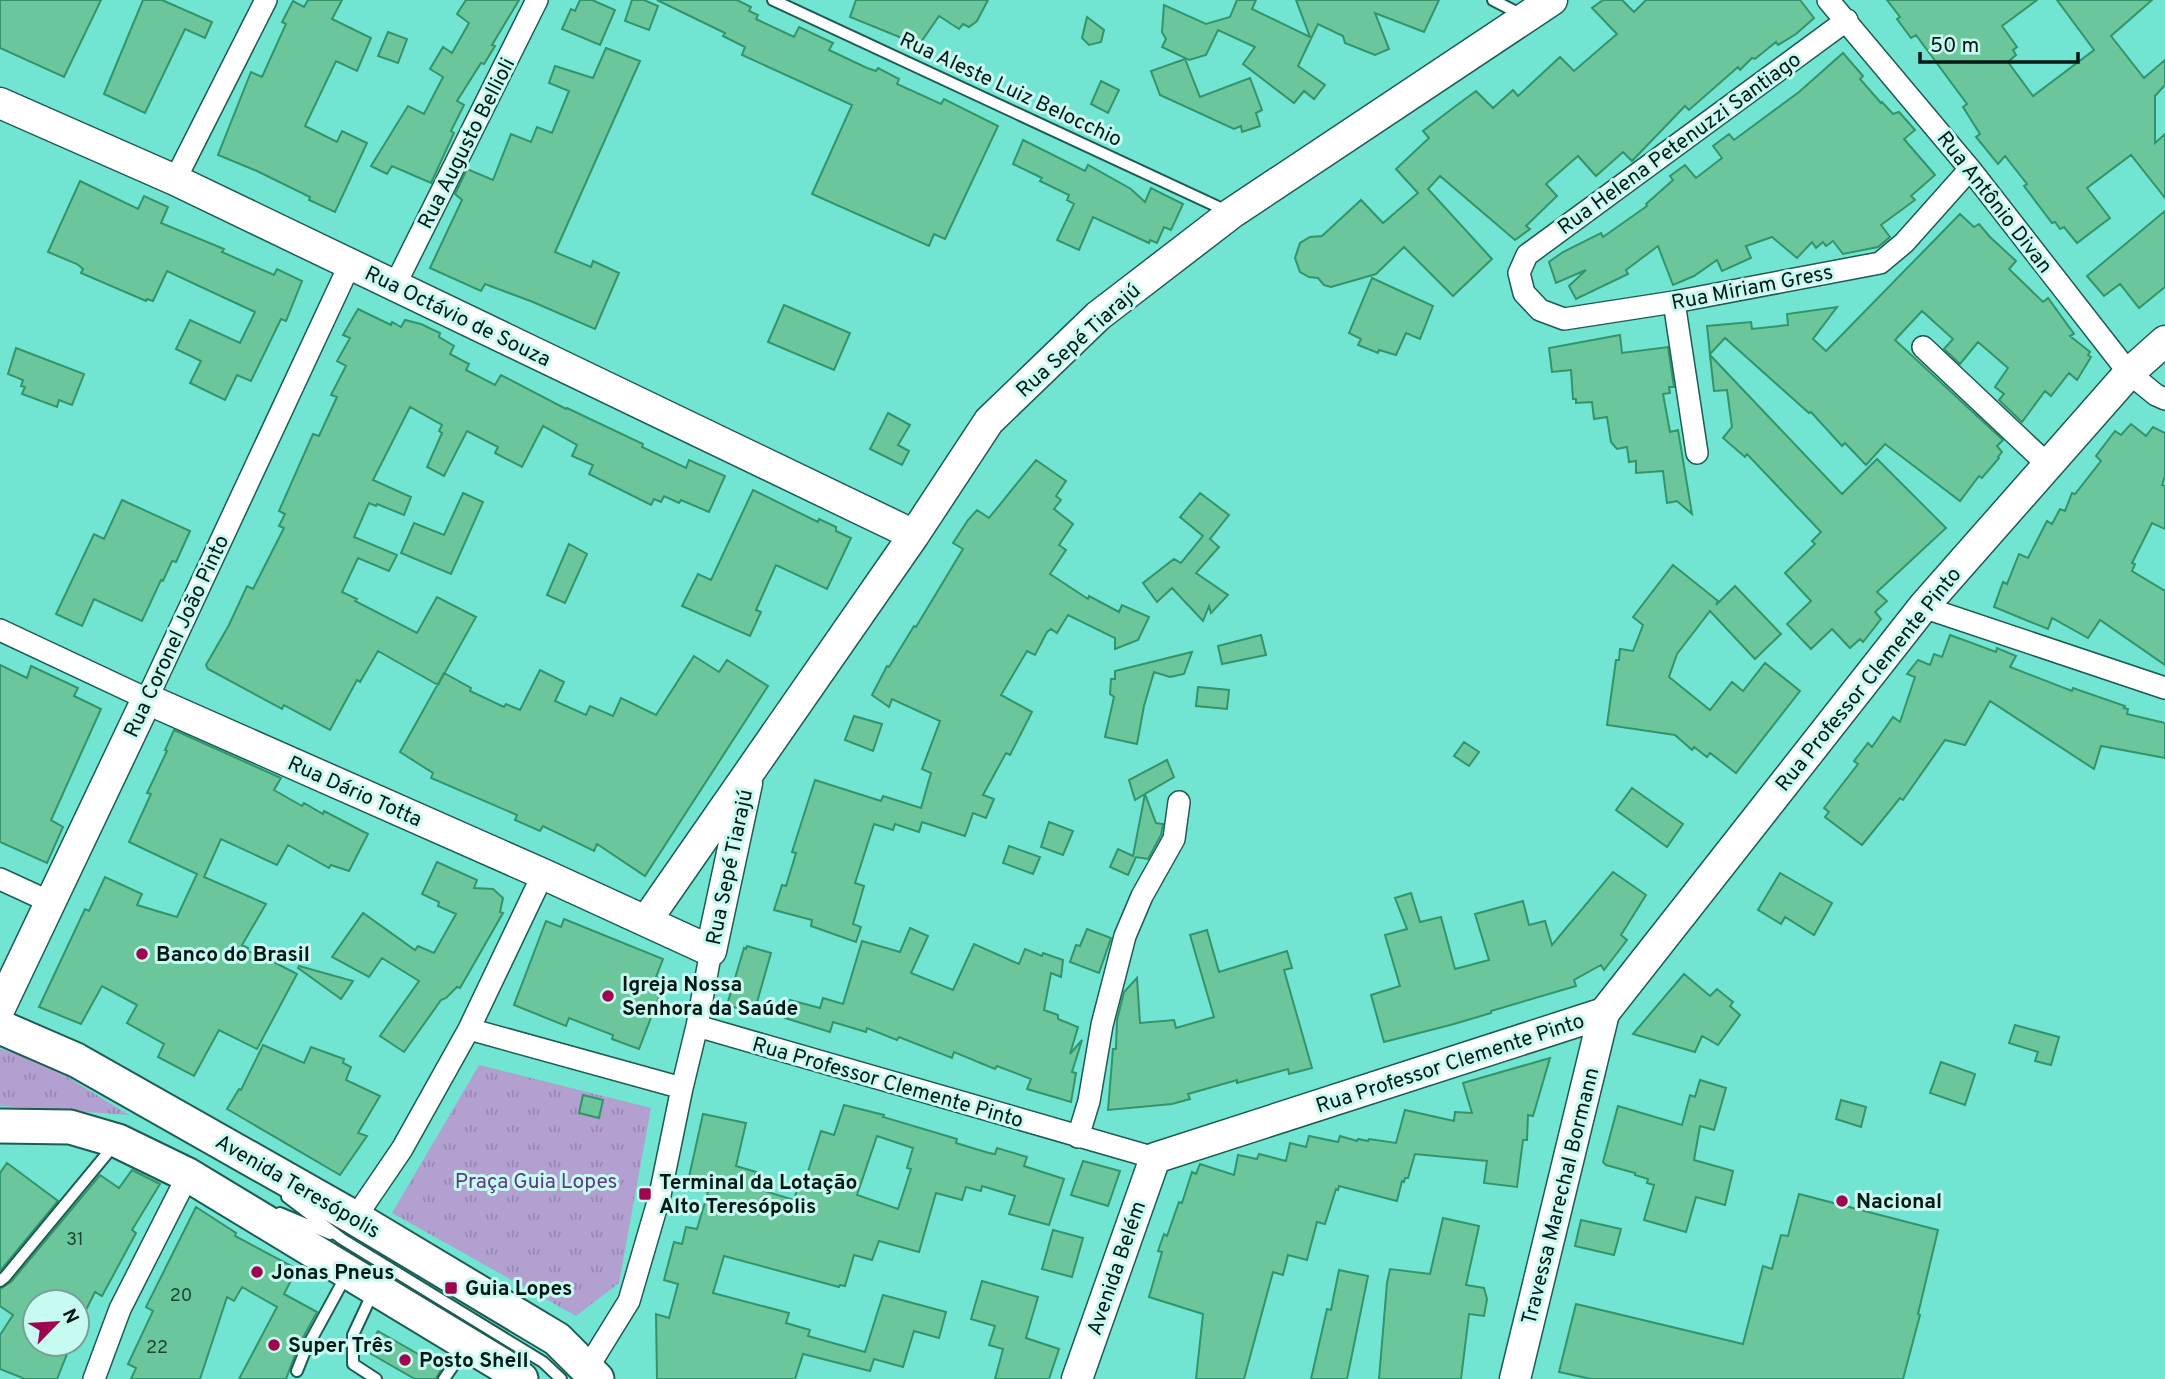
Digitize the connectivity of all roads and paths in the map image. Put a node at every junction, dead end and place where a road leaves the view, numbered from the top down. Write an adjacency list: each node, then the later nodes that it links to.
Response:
1 (266, 0): 11 (street)
2 (537, 0): 15 (street, Rua Augusto Bellioli)
3 (773, 0): 12 (lane, Rua Aleste Luiz Belocchio)
4 (1493, 0): 7 (lane)
5 (1552, 0): 7 (street, Rua Sepé Tiarajú)
6 (1828, 0): 8 (street, Rua Antônio Divan)
7 (1527, 17): 12 (street, Rua Sepé Tiarajú)
8 (1847, 20): 10 (street, Rua Antônio Divan); 14 (street, Rua Helena Petenuzzi Santiago)
9 (0, 103): 11 (street, Rua Octávio de Souza)
10 (1970, 169): 16 (street, Rua Miriam Gress); 19 (street, Rua Antônio Divan)
11 (175, 180): 13 (street, Rua Octávio de Souza)
12 (1232, 213): 23 (street, Rua Sepé Tiarajú)
13 (350, 264): 15 (street, Rua Octávio de Souza); 27 (street, Rua Coronel João Pinto)
14 (1519, 274): 16 (street, Rua Miriam Gress)
15 (395, 285): 23 (street, Rua Octávio de Souza)
16 (1674, 302): 21 (street)
17 (2165, 341): 19 (street, Rua Professor Clemente Pinto)
18 (1923, 346): 22 (street)
19 (2129, 373): 20 (street, Rua Antônio Divan); 22 (street, Rua Professor Clemente Pinto)
20 (2165, 399)
21 (1698, 453)
22 (2047, 464): 24 (street, Rua Professor Clemente Pinto)
23 (914, 535): 28 (street, Rua Sepé Tiarajú)
24 (1923, 607): 26 (street); 36 (street, Rua Professor Clemente Pinto)
25 (0, 630): 27 (street, Rua Dário Totta)
26 (2165, 688)
27 (147, 699): 30 (street, Rua Dário Totta); 32 (street, Rua Coronel João Pinto)
28 (750, 769): 33 (street, Rua Sepé Tiarajú); 34 (street, Rua Sepé Tiarajú)
29 (1179, 802): 43 (street)
30 (543, 874): 33 (street, Rua Dário Totta); 39 (street)
31 (0, 879): 32 (street)
32 (50, 902): 35 (street, Rua Coronel João Pinto)
33 (646, 921): 34 (street, Rua Dário Totta)
34 (711, 951): 38 (street, Rua Sepé Tiarajú)
35 (0, 1008)
36 (1604, 1013): 45 (street, Rua Professor Clemente Pinto); 60 (street, Travessa Marechal Bormann)
37 (0, 1027): 42 (main road, Avenida Teresópolis)
38 (697, 1027): 40 (street, Rua Sepé Tiarajú); 43 (street, Rua Professor Clemente Pinto)
39 (469, 1029): 40 (street); 49 (street)
40 (682, 1088): 55 (street)
41 (0, 1126): 44 (main road, Avenida Teresópolis)
42 (206, 1133): 47 (lane, Avenida Teresópolis); 49 (main road, Avenida Teresópolis)
43 (1079, 1137): 45 (street, Rua Professor Clemente Pinto)
44 (118, 1141): 46 (main road, Avenida Teresópolis); 50 (lane)
45 (1155, 1158): 59 (street, Avenida Belém)
46 (188, 1175): 49 (lane, Avenida Teresópolis); 51 (main road, Avenida Teresópolis); 56 (street)
47 (269, 1182)
48 (279, 1191): 49 (lane, Avenida Teresópolis)
49 (348, 1229): 55 (main road, Avenida Teresópolis)
50 (0, 1280)
51 (362, 1280): 52 (main road, Avenida Teresópolis); 53 (lane); 57 (lane)
52 (468, 1344): 54 (main road, Avenida Teresópolis); 58 (lane)
53 (297, 1371)
54 (509, 1375)
55 (582, 1376)
56 (94, 1379)
57 (376, 1379)
58 (444, 1379)
59 (1077, 1379)
60 (1515, 1379)

